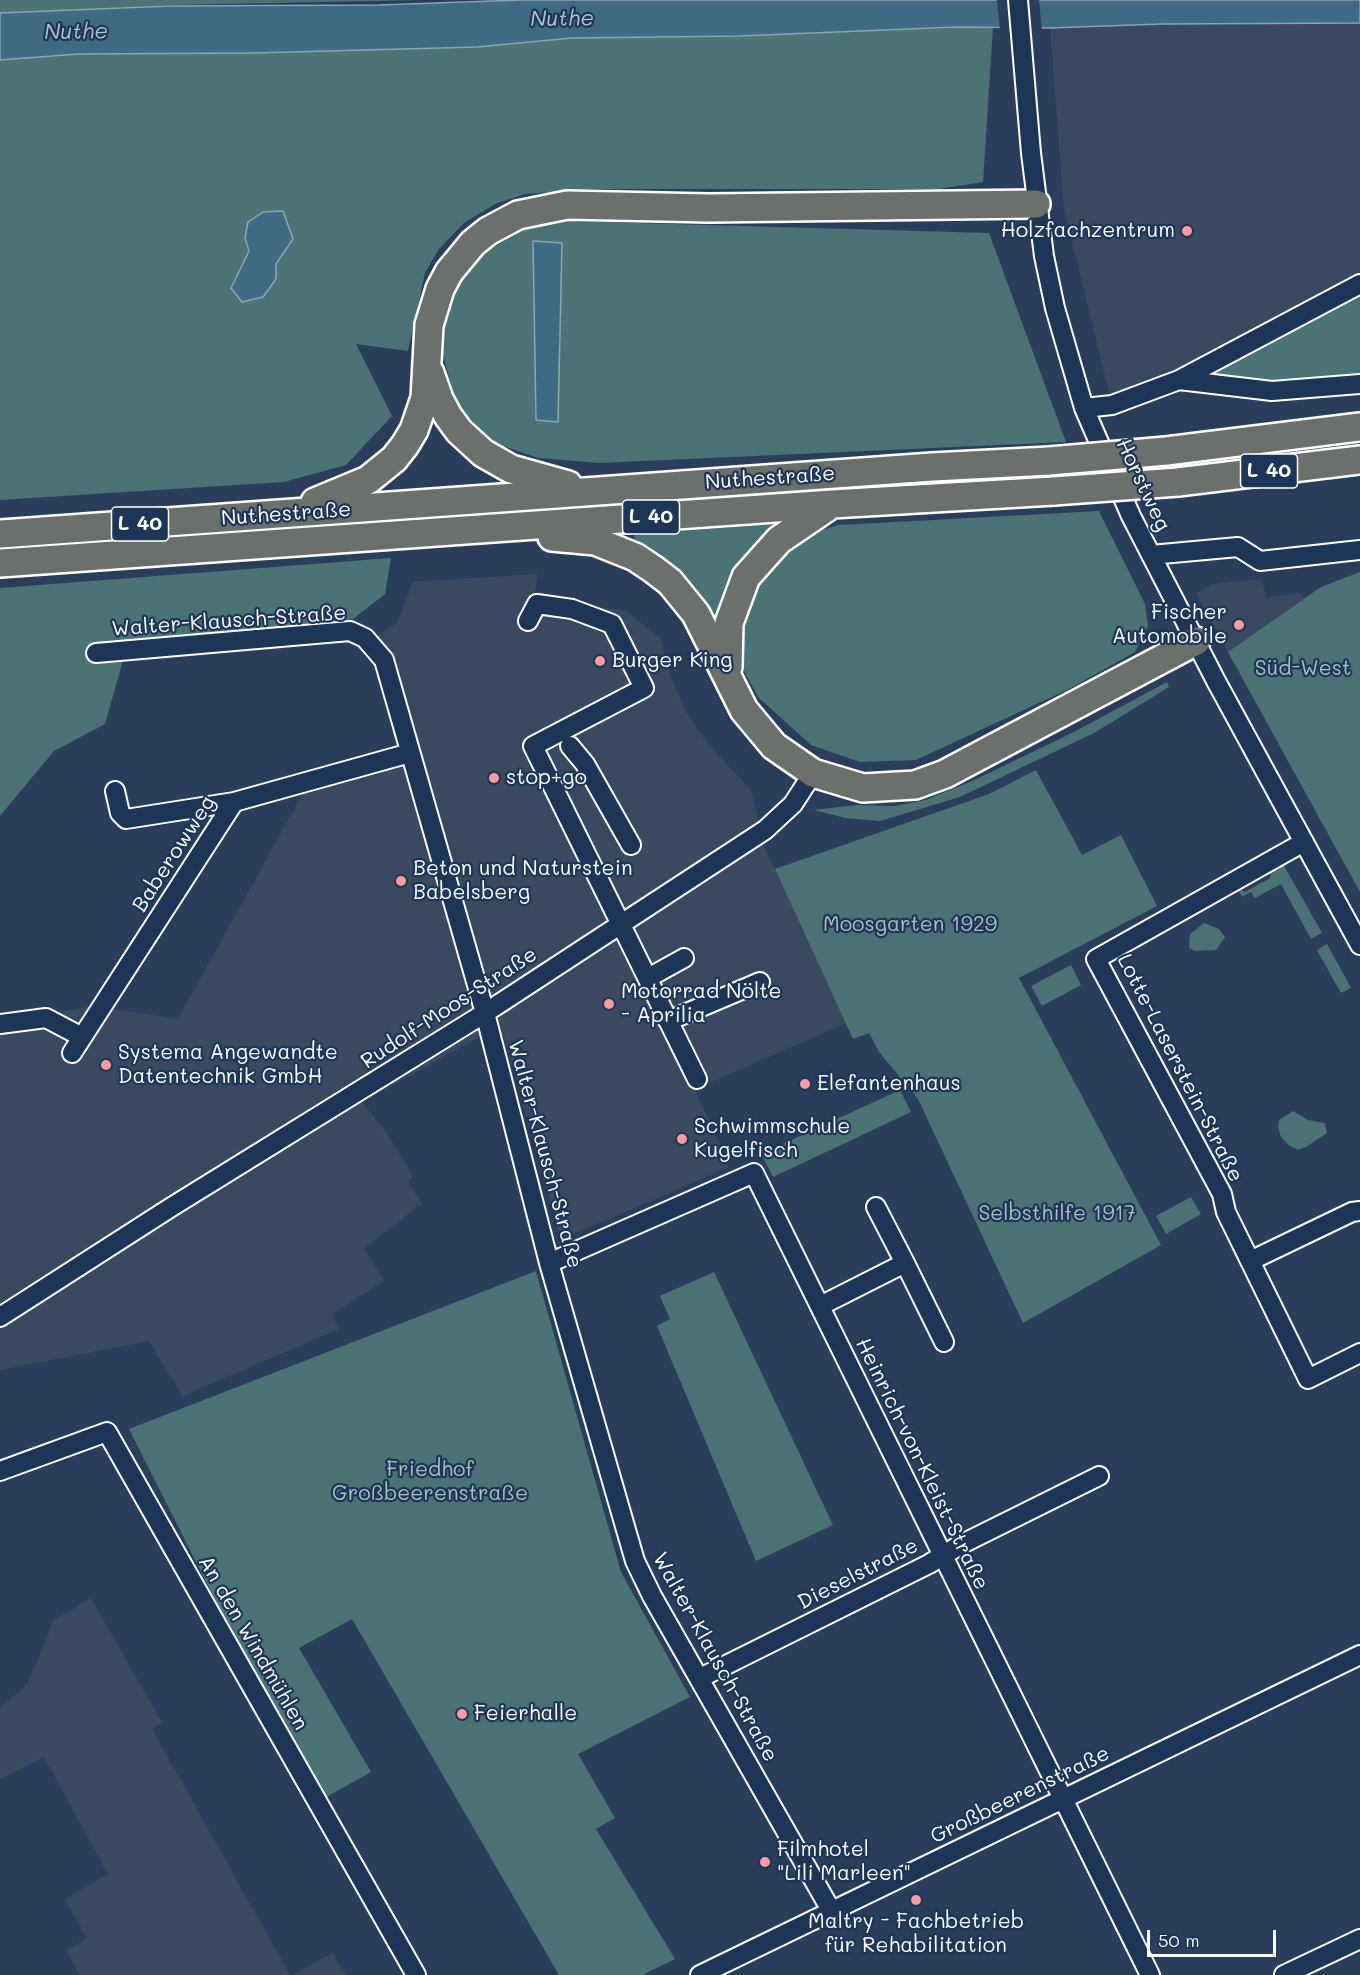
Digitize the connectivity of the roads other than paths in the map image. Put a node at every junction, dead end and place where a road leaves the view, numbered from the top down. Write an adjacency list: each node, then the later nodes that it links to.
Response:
1 (1018, 0): 2 (street, Horstweg)
2 (1036, 204): 4 (highway); 7 (street, Horstweg)
3 (1360, 284): 5 (street)
4 (428, 363): 10 (highway); 12 (highway)
5 (1179, 380): 6 (street); 7 (street)
6 (1360, 384)
7 (1084, 408): 16 (street, Horstweg)
8 (1360, 426): 10 (highway, Nuthestraße / L 40, bridge)
9 (1360, 460): 11 (highway, Nuthestraße / L 40, bridge)
10 (595, 491): 12 (highway, Nuthestraße / L 40)
11 (832, 504): 13 (highway, Nuthestraße / L 40); 21 (highway)
12 (279, 514): 14 (highway, Nuthestraße / L 40)
13 (470, 529): 17 (highway, Nuthestraße / L 40); 21 (highway)
14 (0, 534)
15 (1360, 550): 16 (street)
16 (1151, 555): 19 (street, Horstweg)
17 (0, 563)
18 (528, 621): 29 (street)
19 (1196, 641): 24 (highway); 27 (street, Horstweg)
20 (96, 653): 23 (street, Walter-Klausch-Straße)
21 (734, 688): 24 (highway)
22 (570, 746): 28 (street)
23 (410, 753): 26 (street, Baberowweg); 34 (street, Walter-Klausch-Straße)
24 (813, 773): 29 (street, Rudolf-Moos-Straße)
25 (115, 791): 26 (street)
26 (234, 802): 37 (street, Baberowweg)
27 (1304, 842): 30 (street, Horstweg); 42 (street, Lotte-Laserstein-Straße)
28 (632, 845)
29 (622, 923): 32 (street); 34 (street, Rudolf-Moos-Straße)
30 (1360, 945)
31 (684, 958): 32 (street)
32 (648, 978): 35 (street)
33 (760, 982): 35 (street)
34 (485, 1013): 43 (street, Walter-Klausch-Straße); 46 (street, Rudolf-Moos-Straße)
35 (668, 1021): 39 (street)
36 (0, 1024): 37 (street)
37 (82, 1037): 38 (street, Baberowweg)
38 (72, 1053)
39 (697, 1079)
40 (876, 1207): 44 (street)
41 (1360, 1211): 42 (street)
42 (1250, 1261): 48 (street, Lotte-Laserstein-Straße)
43 (549, 1263): 45 (street, Heinrich-von-Kleist-Straße); 53 (street, Walter-Klausch-Straße)
44 (905, 1263): 45 (street); 47 (street)
45 (820, 1306): 51 (street, Heinrich-von-Kleist-Straße)
46 (0, 1317)
47 (944, 1342)
48 (1360, 1353)
49 (0, 1471): 57 (street, An den Windmühlen)
50 (1099, 1476): 51 (street, Dieselstraße)
51 (942, 1557): 53 (street, Dieselstraße); 54 (street, Heinrich-von-Kleist-Straße)
52 (1360, 1655): 54 (street, Großbeerenstraße)
53 (700, 1678): 55 (street, Walter-Klausch-Straße)
54 (1064, 1799): 55 (street, Großbeerenstraße); 59 (street, Heinrich-von-Kleist-Straße)
55 (832, 1912): 58 (street, Großbeerenstraße)
56 (1360, 1939): 60 (street)
57 (416, 1975)
58 (700, 1975)
59 (1150, 1975)
60 (1284, 1975)

